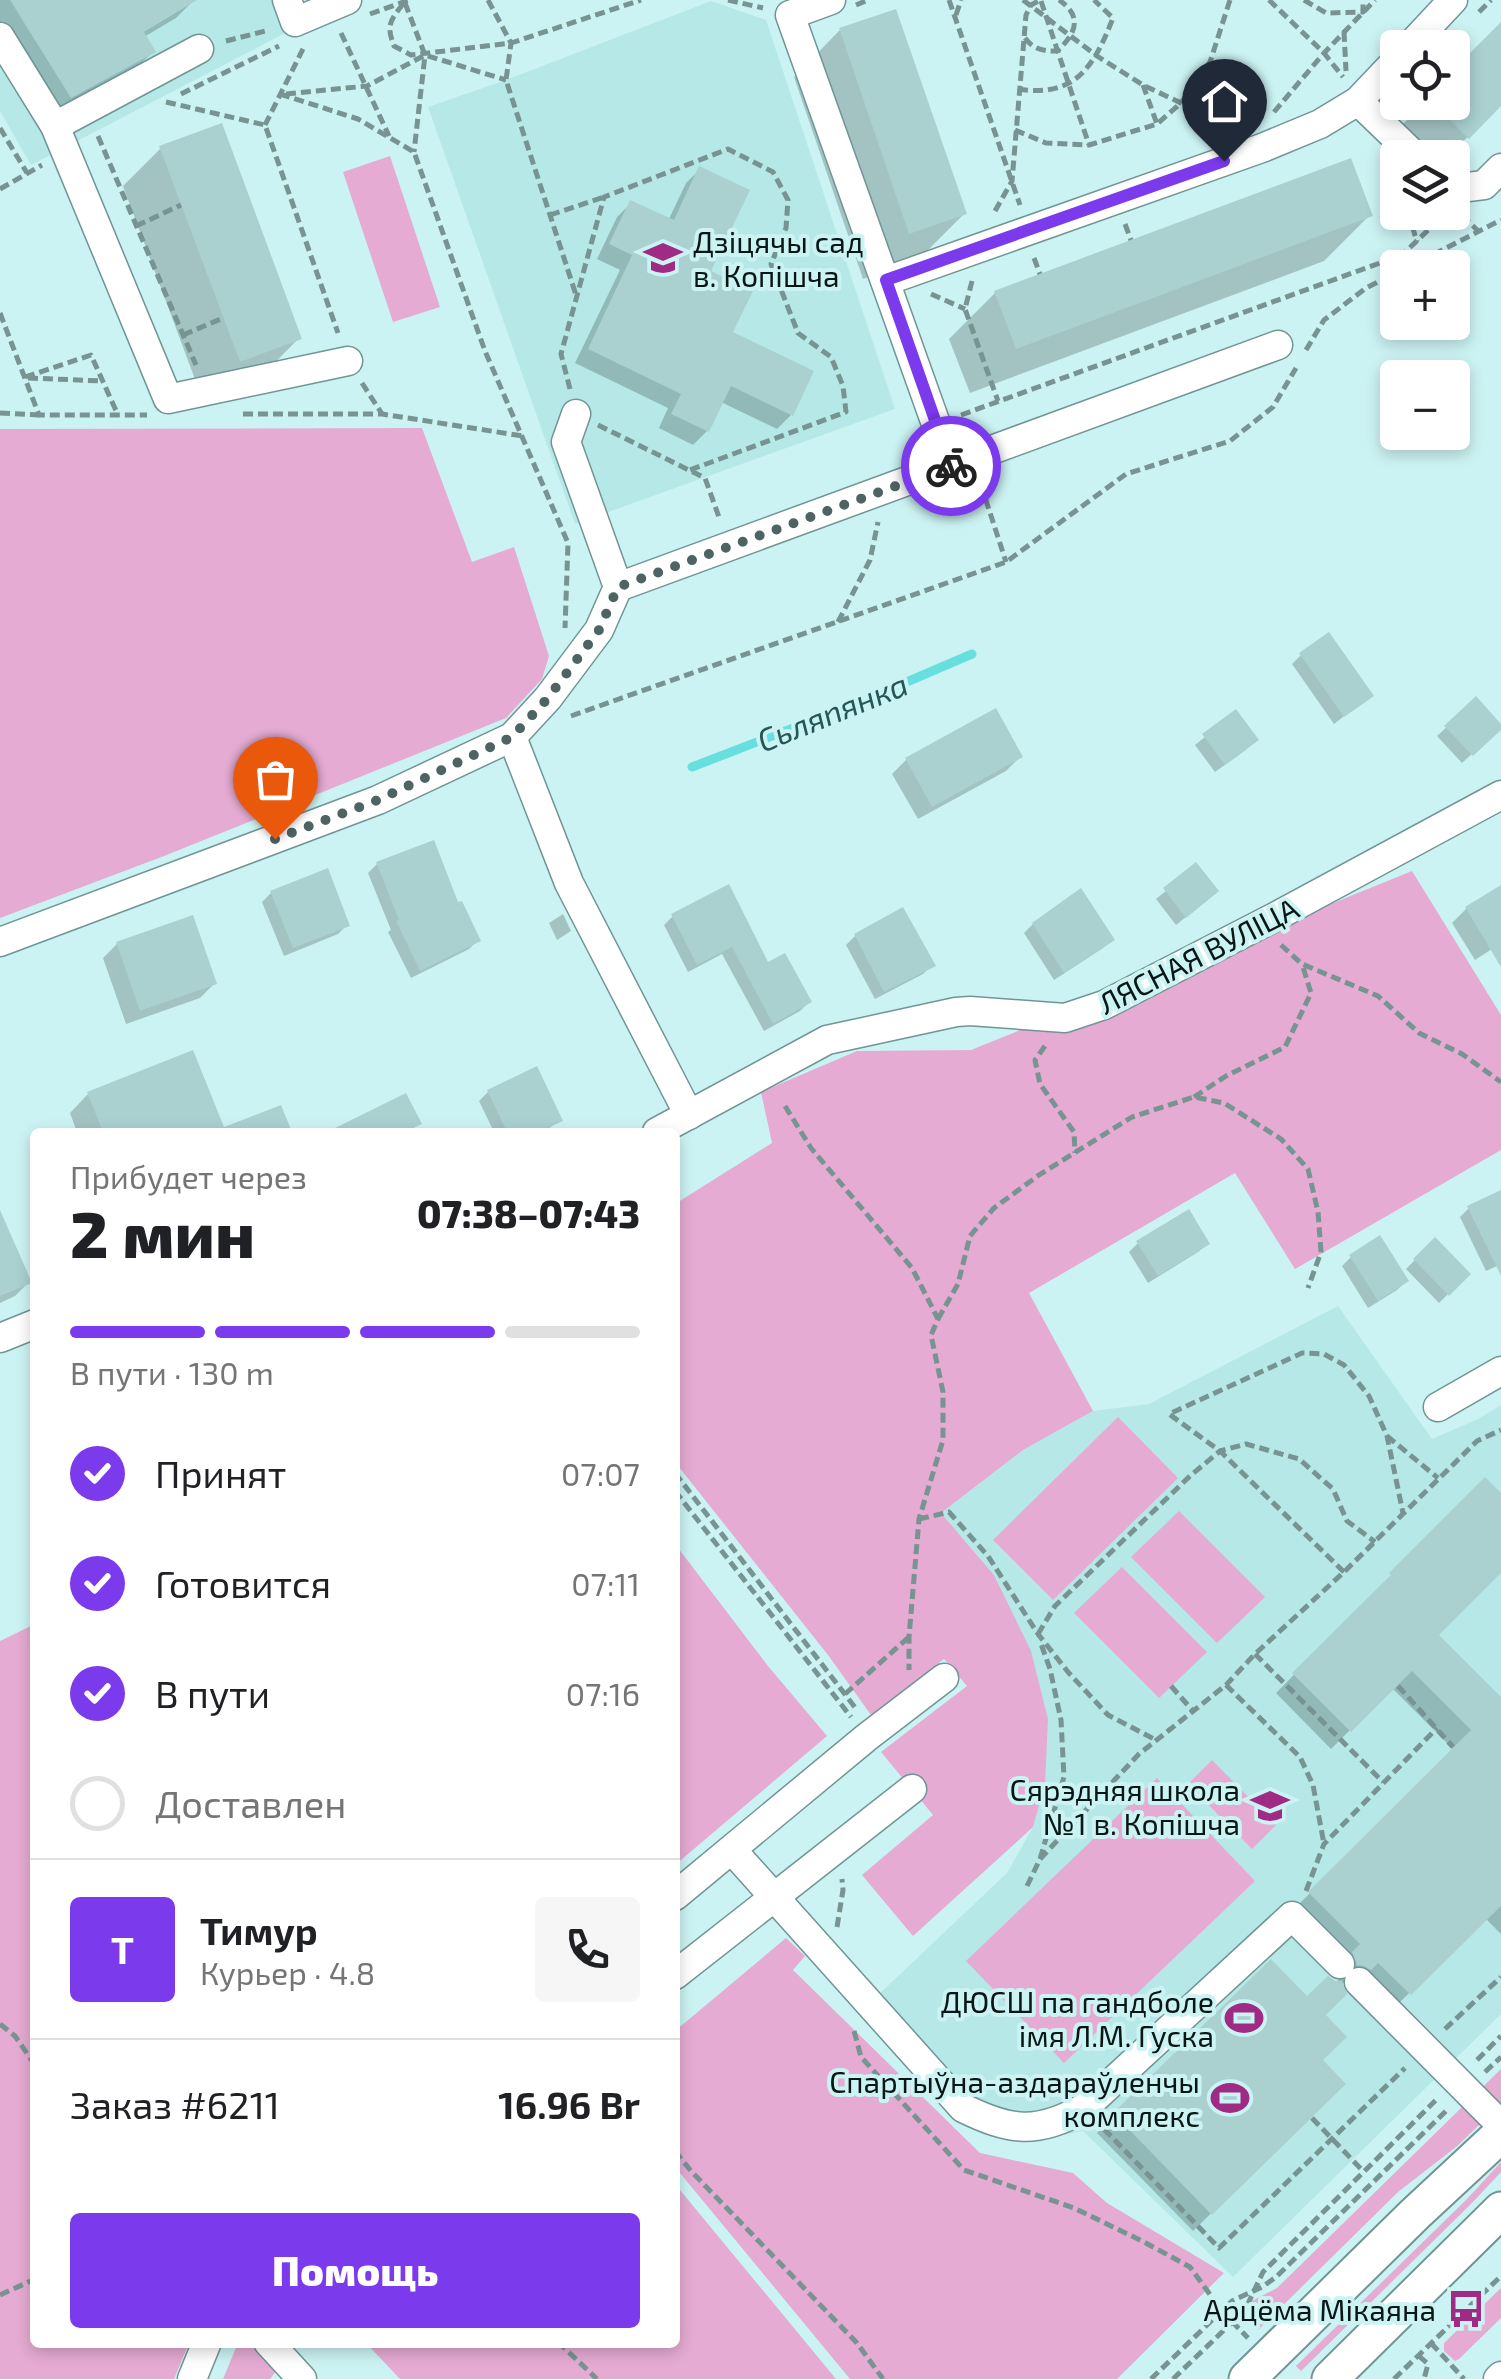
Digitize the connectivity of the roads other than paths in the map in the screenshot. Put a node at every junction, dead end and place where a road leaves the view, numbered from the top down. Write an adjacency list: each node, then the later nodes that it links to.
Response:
1 (1454, 0): 5 (street)
2 (842, 3): 14 (street)
3 (342, 13): 4 (street)
4 (297, 19)
5 (1425, 30)
6 (0, 37): 10 (street)
7 (198, 49): 10 (street)
8 (1380, 78): 9 (street)
9 (1358, 101): 11 (street); 14 (street)
10 (55, 126): 16 (street)
11 (1398, 140)
12 (1501, 168): 13 (street)
13 (1470, 187)
14 (886, 280): 18 (street)
15 (1278, 345): 18 (street)
16 (348, 362)
17 (576, 414): 19 (street)
18 (962, 462): 19 (street)
19 (618, 587): 20 (street)
20 (512, 737): 22 (street); 23 (street)
21 (1501, 795): 23 (street, ЛЯСНАЯ ВУЛІЦА)
22 (0, 942)
23 (689, 1116): 24 (street, ЛЯСНАЯ ВУЛІЦА)
24 (665, 1128)
25 (30, 1326): 26 (street)
26 (0, 1338)
27 (1501, 1371): 28 (street)
28 (1438, 1407)
29 (944, 1678): 31 (street)
30 (912, 1789): 33 (street)
31 (732, 1850): 32 (street); 33 (street)
32 (680, 1892)
33 (774, 1897): 34 (street); 35 (street)
34 (680, 1971)
35 (1501, 2125)
36 (1501, 2134): 42 (main road)
37 (1501, 2210): 43 (main road)
38 (205, 2348): 40 (street)
39 (274, 2348): 41 (street)
40 (192, 2379)
41 (302, 2379)
42 (1247, 2379)
43 (1330, 2379)

